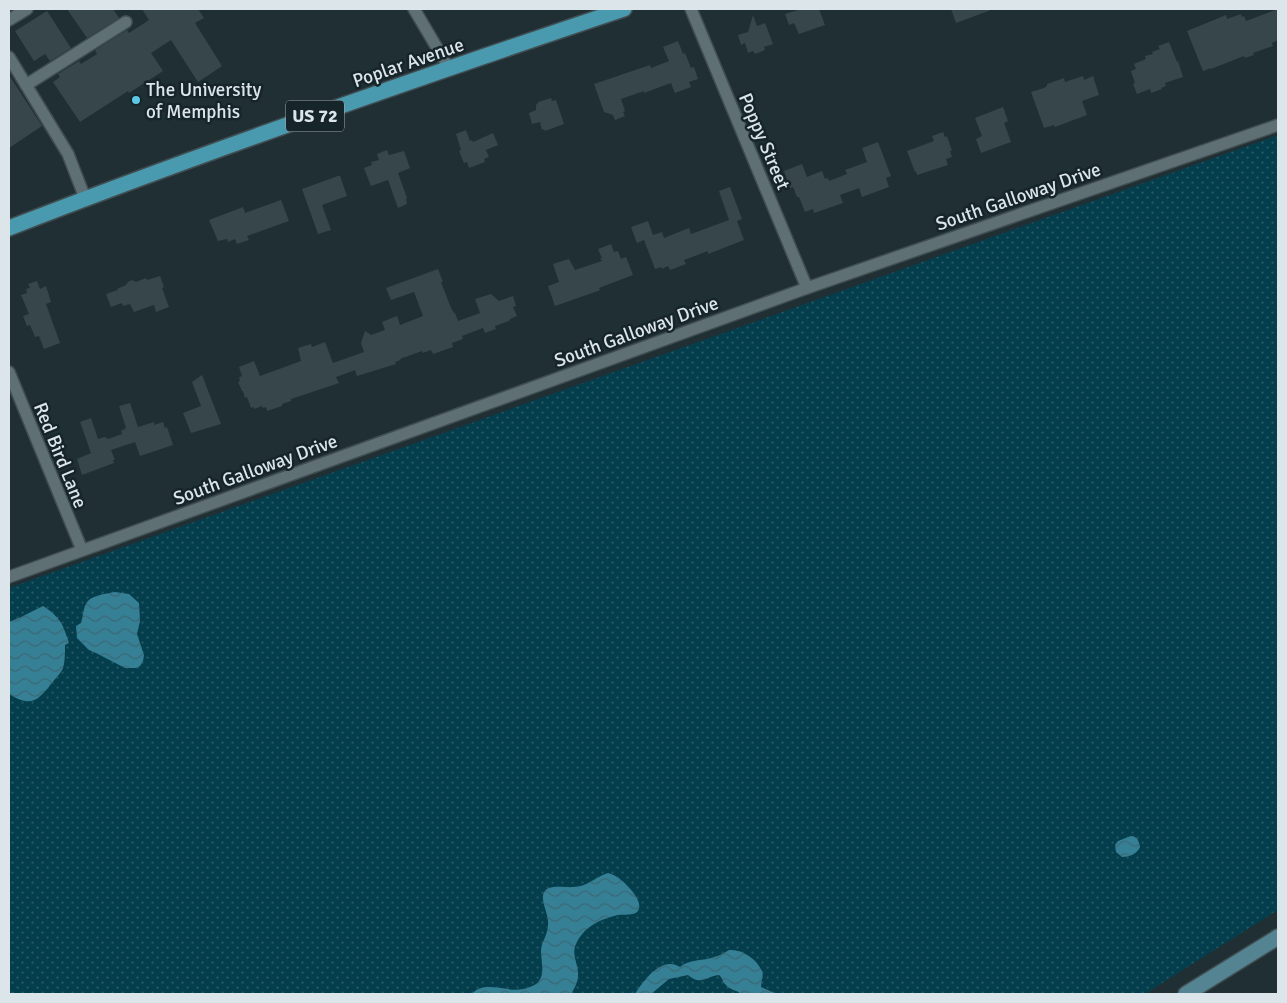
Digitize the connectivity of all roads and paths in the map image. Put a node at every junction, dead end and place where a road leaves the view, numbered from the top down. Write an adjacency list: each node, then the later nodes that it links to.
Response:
1 (27, 9): 5 (street)
2 (414, 9): 8 (street)
3 (624, 9): 8 (main road, Poplar Avenue / US 72)
4 (691, 9): 13 (street, Poppy Street)
5 (9, 20)
6 (126, 22): 9 (street)
7 (9, 57): 9 (street)
8 (449, 68): 11 (main road, Poplar Avenue / US 72)
9 (26, 85): 11 (street)
10 (1278, 125): 13 (street, South Galloway Drive)
11 (85, 198): 12 (main road, Poplar Avenue / US 72)
12 (9, 228)
13 (807, 288): 15 (street, South Galloway Drive)
14 (9, 372): 15 (street, Red Bird Lane)
15 (82, 550): 16 (street, South Galloway Drive)
16 (9, 577)
17 (1278, 937): 18 (main road)
18 (1186, 994)

